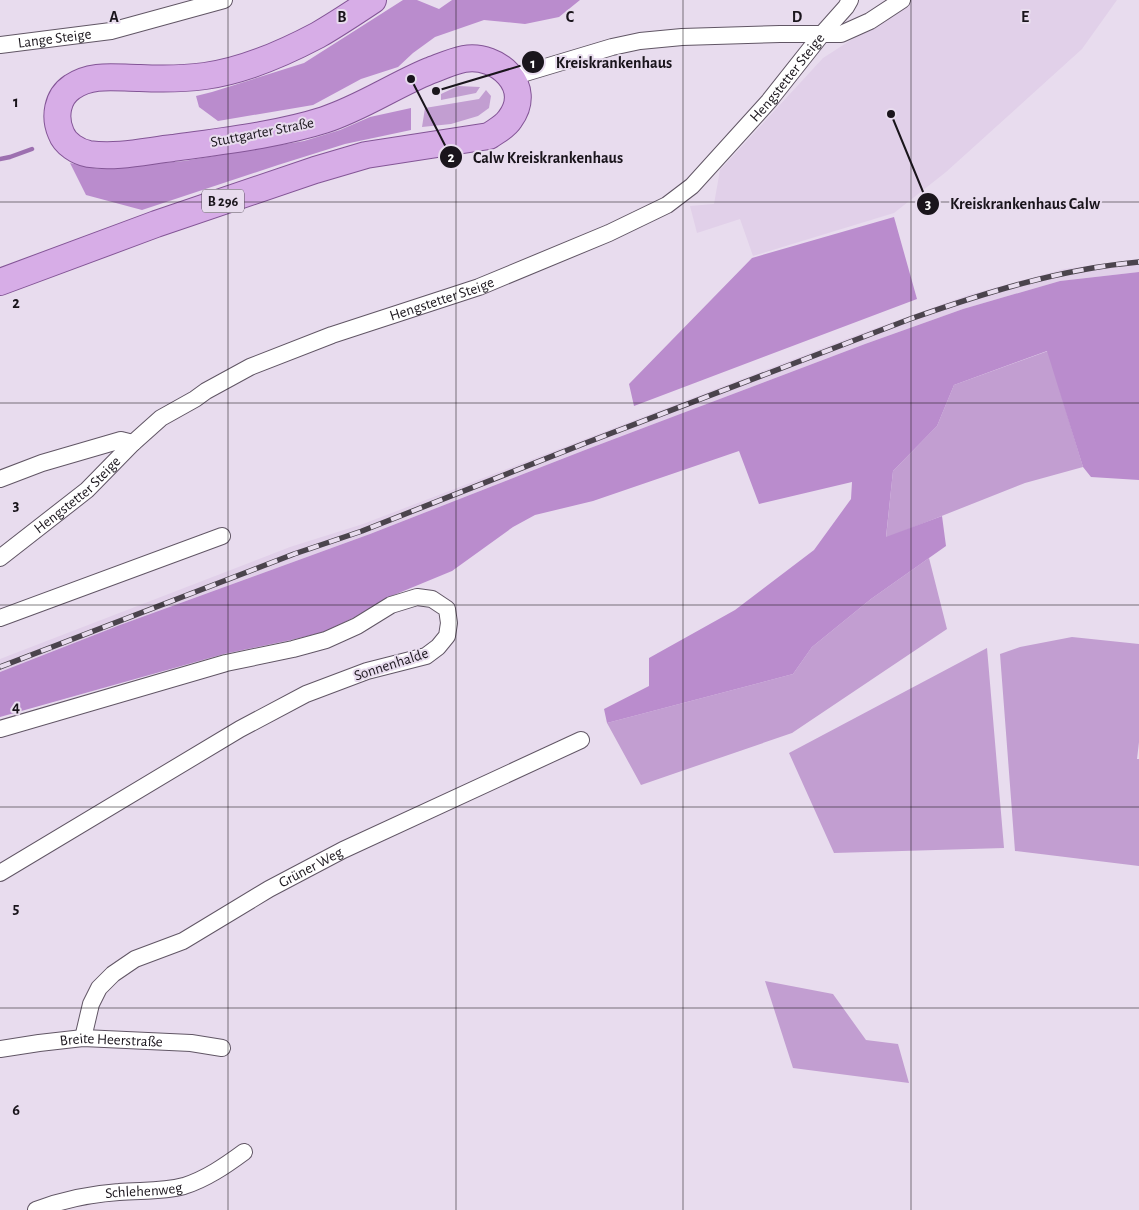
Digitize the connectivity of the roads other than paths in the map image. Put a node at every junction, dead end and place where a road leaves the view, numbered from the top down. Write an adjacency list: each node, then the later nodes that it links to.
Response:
1 (224, 0): 6 (street, Lange Steige)
2 (373, 0): 7 (main road, Stuttgarter Straße)
3 (850, 0): 5 (street, Hengstetter Steige)
4 (902, 0): 5 (street)
5 (822, 34): 7 (street); 9 (street, Hengstetter Steige)
6 (0, 44)
7 (512, 77): 8 (main road, B 296)
8 (0, 282)
9 (133, 443): 10 (street); 12 (street, Hengstetter Steige)
10 (0, 479)
11 (222, 536): 13 (street)
12 (0, 558)
13 (0, 618)
14 (0, 729): 16 (street, Sonnenhalde)
15 (581, 740): 17 (street, Grüner Weg)
16 (0, 873)
17 (83, 1038): 18 (street, Breite Heerstraße); 19 (street, Breite Heerstraße)
18 (222, 1048)
19 (0, 1049)
20 (244, 1152): 21 (street, Schlehenweg)
21 (36, 1210)

